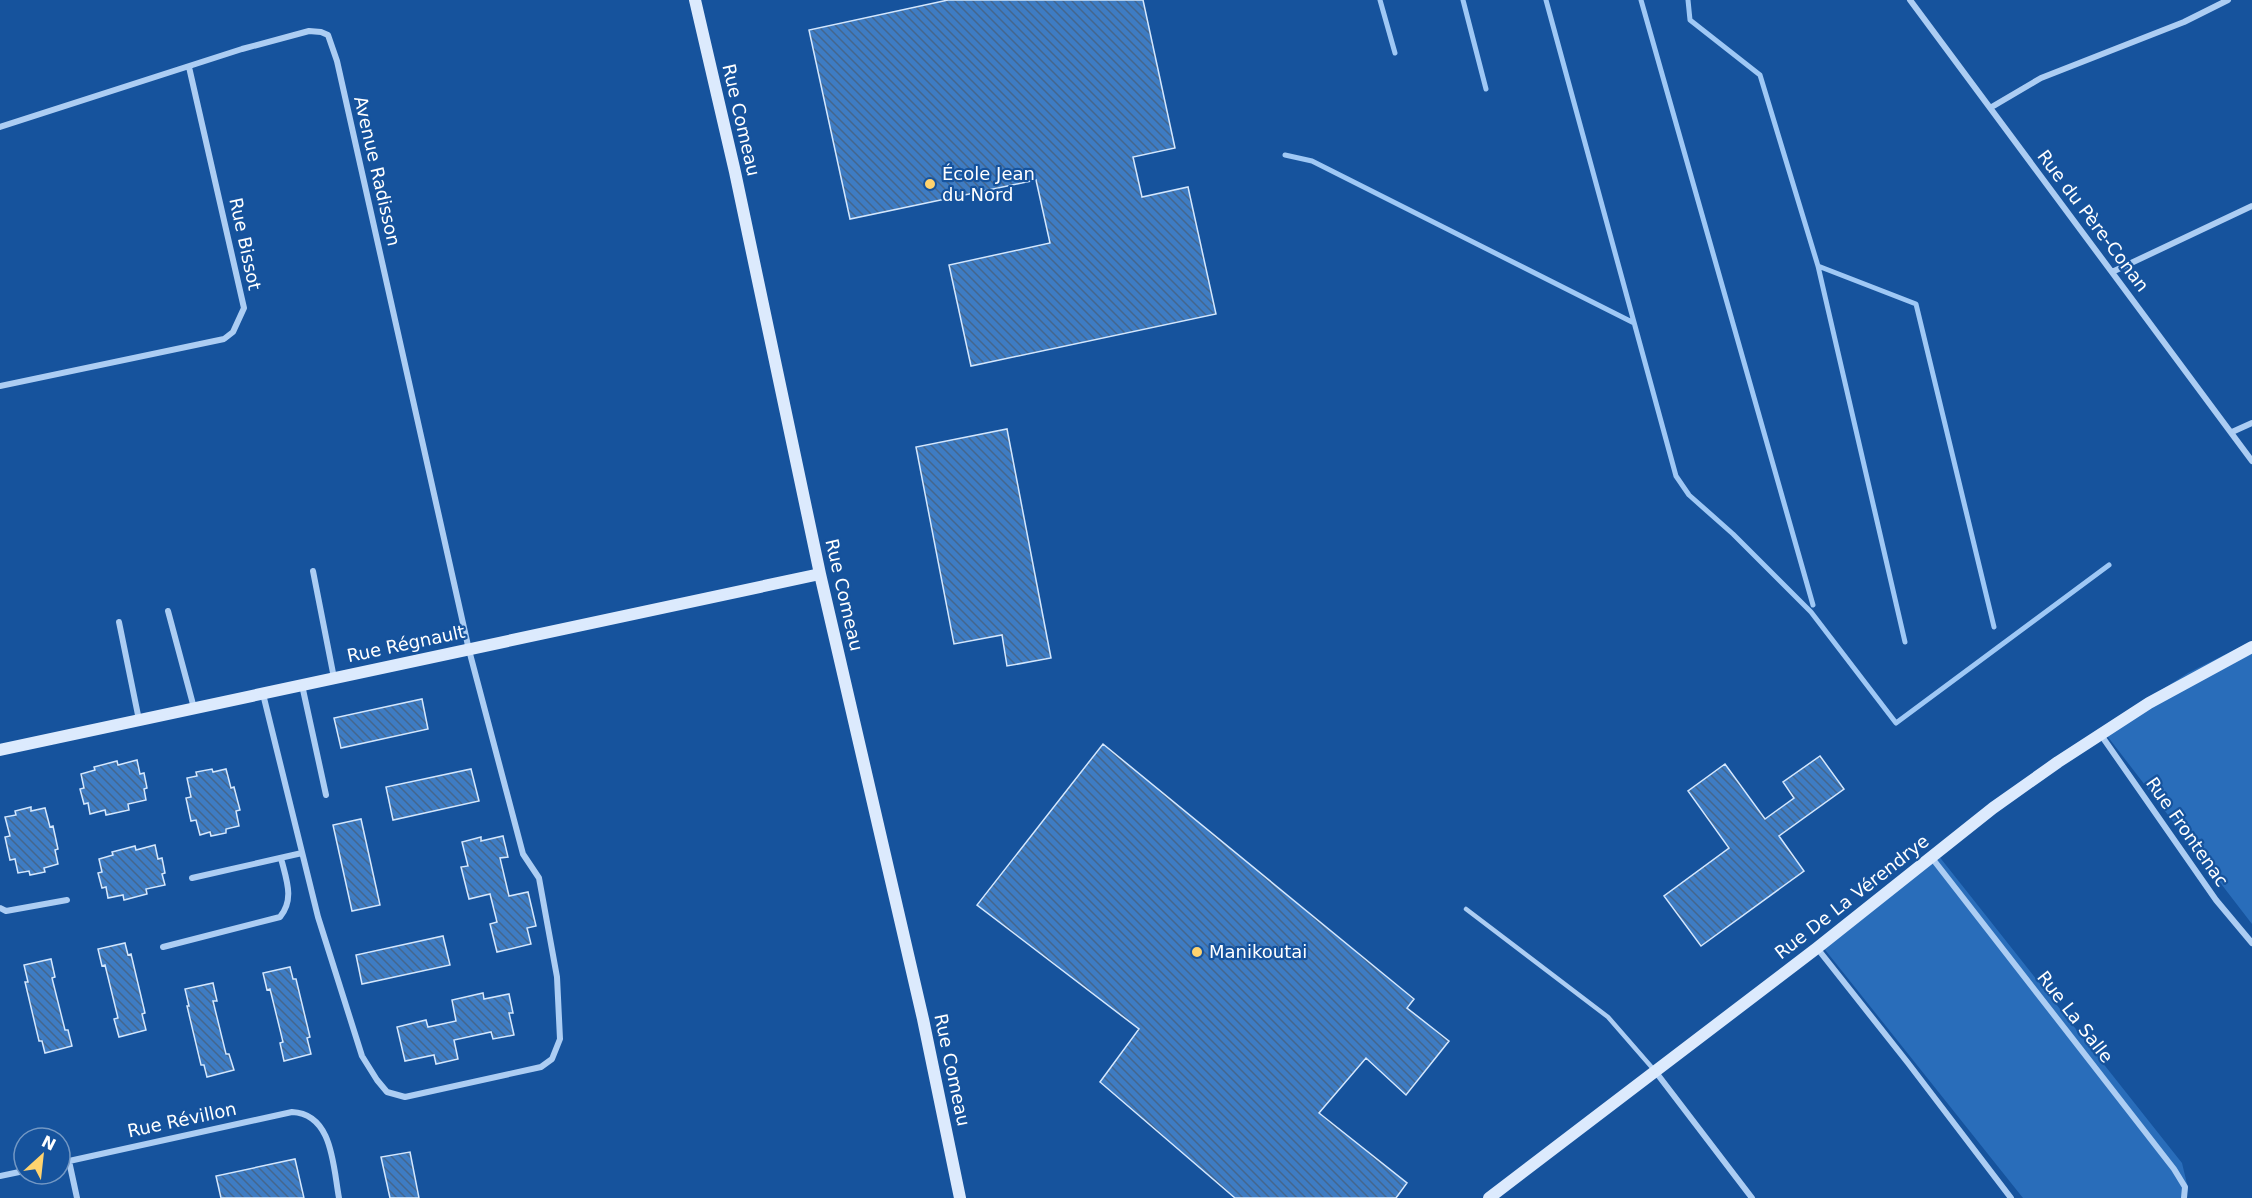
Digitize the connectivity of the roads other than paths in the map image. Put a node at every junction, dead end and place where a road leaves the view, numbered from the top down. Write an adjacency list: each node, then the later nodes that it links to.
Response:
1 (695, 0): 14 (street, Rue Comeau)
2 (1910, 0): 5 (street, Rue du Père-Conan)
3 (2228, 0): 5 (street)
4 (189, 67): 6 (street, Avenue Radisson); 9 (street, Rue Bissot); 18 (street, Avenue Radisson)
5 (1990, 108): 8 (street, Rue du Père-Conan)
6 (0, 128)
7 (2252, 206): 8 (street)
8 (2112, 272): 11 (street, Rue du Père-Conan)
9 (0, 386)
10 (2252, 423): 11 (street)
11 (2232, 432): 12 (street, Rue du Père-Conan)
12 (2252, 461)
13 (314, 572): 19 (street)
14 (820, 574): 18 (street, Rue Régnault); 42 (street, Rue Comeau)
15 (168, 612): 22 (street)
16 (118, 622): 23 (street)
17 (2252, 647): 24 (street, Rue De La Vérendrye)
18 (469, 650): 19 (street, Rue Régnault); 27 (street)
19 (334, 678): 20 (street, Rue Régnault)
20 (302, 685): 21 (street, Rue Régnault); 26 (street)
21 (263, 694): 22 (street, Rue Régnault); 27 (street)
22 (194, 708): 23 (street, Rue Régnault)
23 (139, 720): 25 (street, Rue Régnault)
24 (2101, 735): 29 (street, Rue De La Vérendrye); 34 (street, Rue Frontenac)
25 (0, 750)
26 (326, 795)
27 (302, 853): 28 (street)
28 (281, 858): 30 (street); 35 (street)
29 (1932, 858): 36 (street, Rue De La Vérendrye); 46 (street, Rue La Salle)
30 (192, 878)
31 (67, 900): 32 (street)
32 (0, 908)
33 (1466, 909): 37 (lane)
34 (2252, 943)
35 (163, 947)
36 (1817, 948): 37 (street, Rue De La Vérendrye); 45 (street)
37 (1655, 1071): 43 (street, Rue De La Vérendrye); 44 (street)
38 (72, 1160): 41 (street, Rue Révillon)
39 (72, 1175): 40 (street)
40 (77, 1198)
41 (339, 1198)
42 (960, 1198)
43 (1489, 1198)
44 (1752, 1198)
45 (2011, 1198)
46 (2184, 1198)

